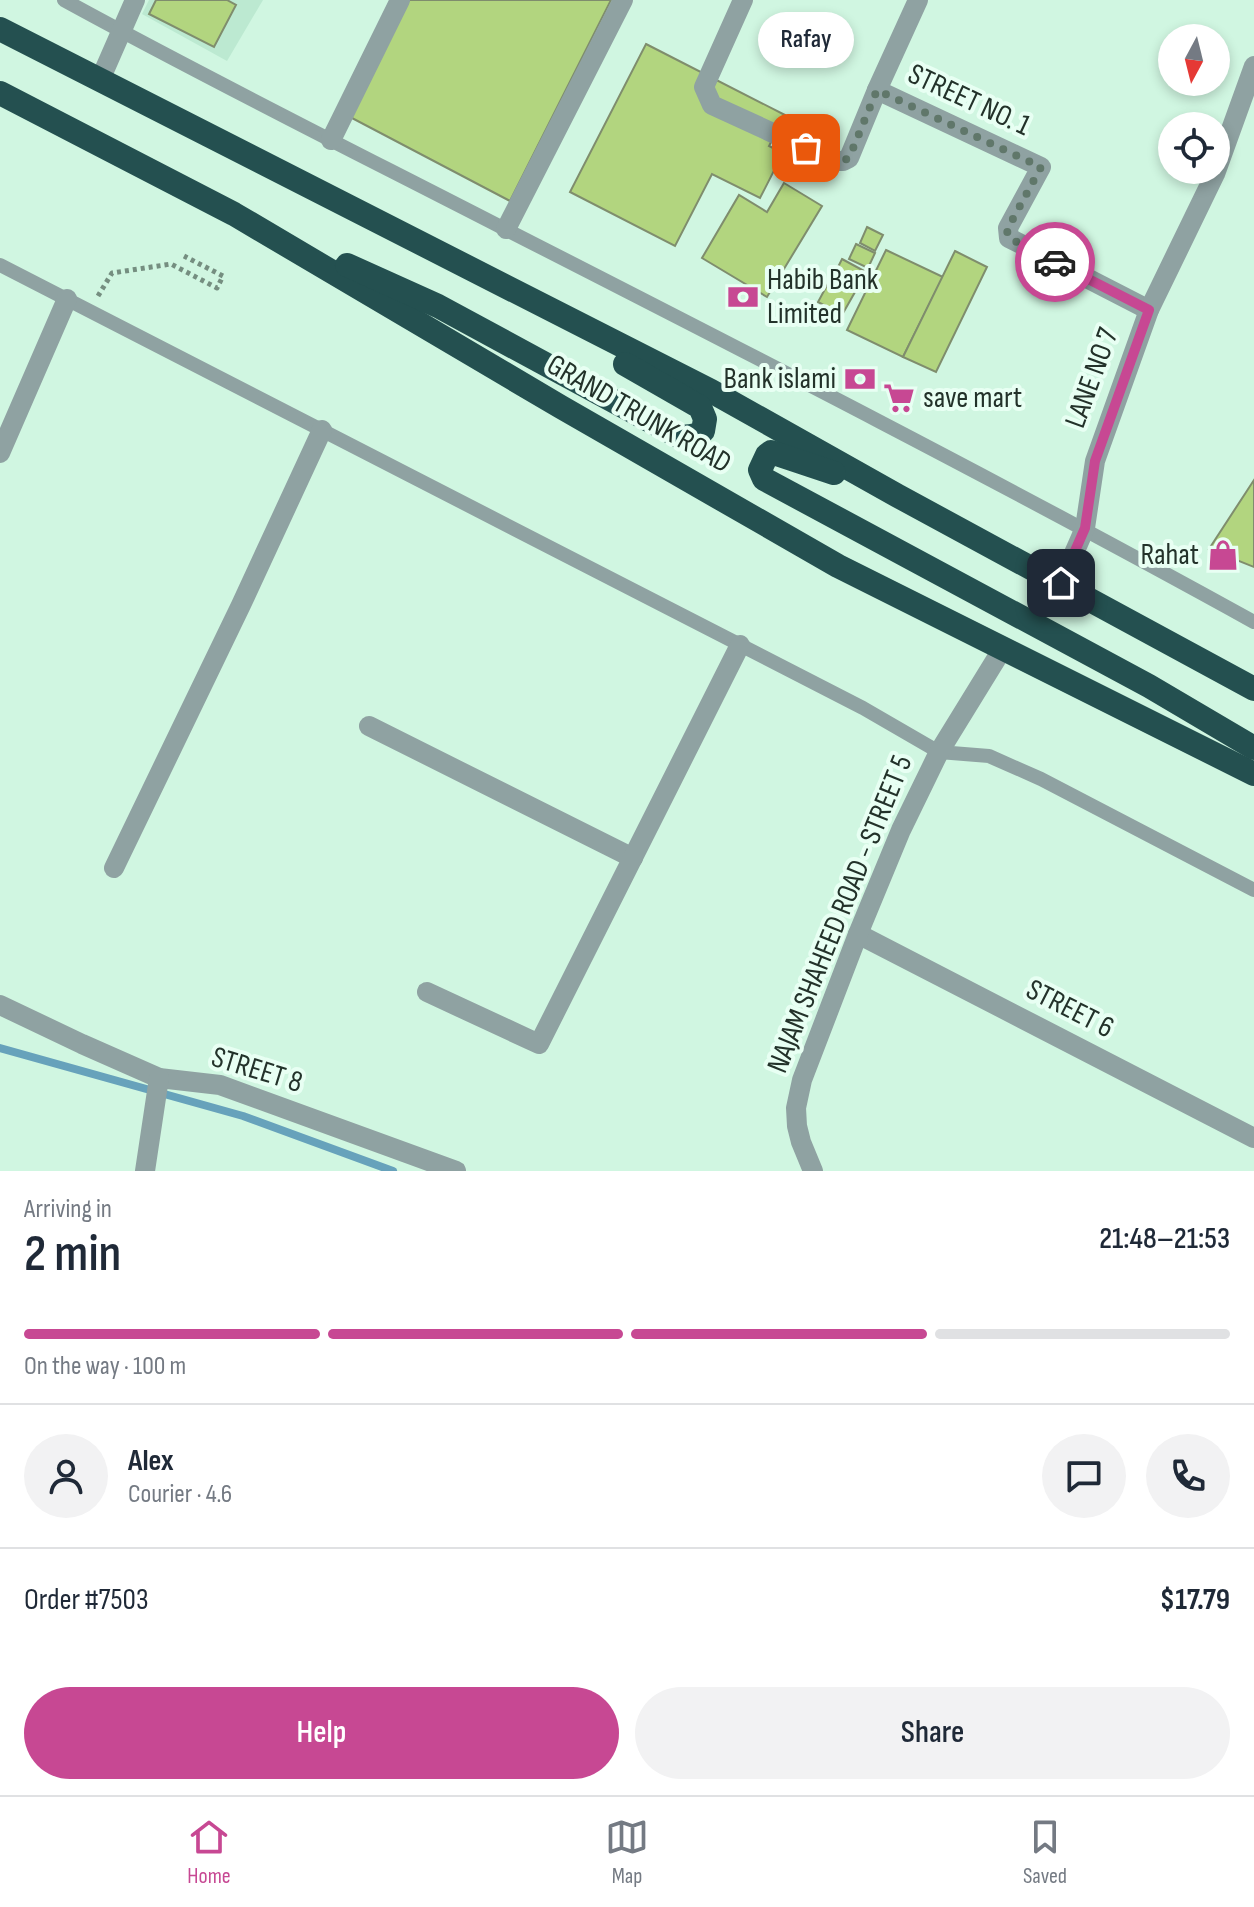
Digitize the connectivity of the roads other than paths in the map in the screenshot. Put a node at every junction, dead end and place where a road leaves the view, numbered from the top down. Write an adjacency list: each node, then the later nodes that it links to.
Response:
1 (64, 0): 8 (lane)
2 (135, 0): 8 (street)
3 (400, 0): 13 (street)
4 (623, 0): 15 (street)
5 (743, 0): 11 (street, STREET NO. 1)
6 (918, 0): 11 (street)
7 (0, 29): 10 (highway, GRAND TRUNK ROAD)
8 (121, 32): 10 (street); 13 (lane)
9 (1253, 70): 19 (street, LANE NO 7)
10 (100, 80): 16 (highway, GRAND TRUNK ROAD)
11 (877, 90): 19 (street, STREET NO. 1)
12 (0, 93): 14 (highway, GRAND TRUNK ROAD)
13 (331, 140): 15 (lane)
14 (234, 214): 16 (highway); 27 (highway, GRAND TRUNK ROAD)
15 (506, 229): 23 (lane)
16 (409, 237): 22 (highway, GRAND TRUNK ROAD)
17 (0, 265): 18 (lane)
18 (67, 299): 20 (lane); 21 (street)
19 (1149, 310): 23 (street, LANE NO 7)
20 (322, 430): 26 (lane); 34 (street)
21 (0, 453)
22 (898, 496): 24 (highway, GRAND TRUNK ROAD); 30 (highway)
23 (1085, 528): 24 (street, LANE NO 7); 25 (lane)
24 (1061, 583): 28 (highway, GRAND TRUNK ROAD)
25 (1254, 622)
26 (740, 645): 31 (lane); 33 (street)
27 (1003, 648): 31 (street, NAJAM SHAHEED ROAD - STREET 5); 32 (highway, GRAND TRUNK ROAD)
28 (1254, 689)
29 (369, 726): 33 (street)
30 (1254, 748)
31 (939, 752): 35 (lane); 36 (street, NAJAM SHAHEED ROAD - STREET 5)
32 (1254, 774)
33 (633, 858): 37 (street)
34 (114, 868)
35 (1254, 890)
36 (858, 934): 40 (street, STREET 6); 43 (street, NAJAM SHAHEED ROAD - STREET 5)
37 (427, 992)
38 (0, 1005): 39 (street, STREET 8)
39 (158, 1081): 41 (street); 42 (street, STREET 8)
40 (1254, 1138)
41 (145, 1171)
42 (456, 1171)
43 (813, 1171)

